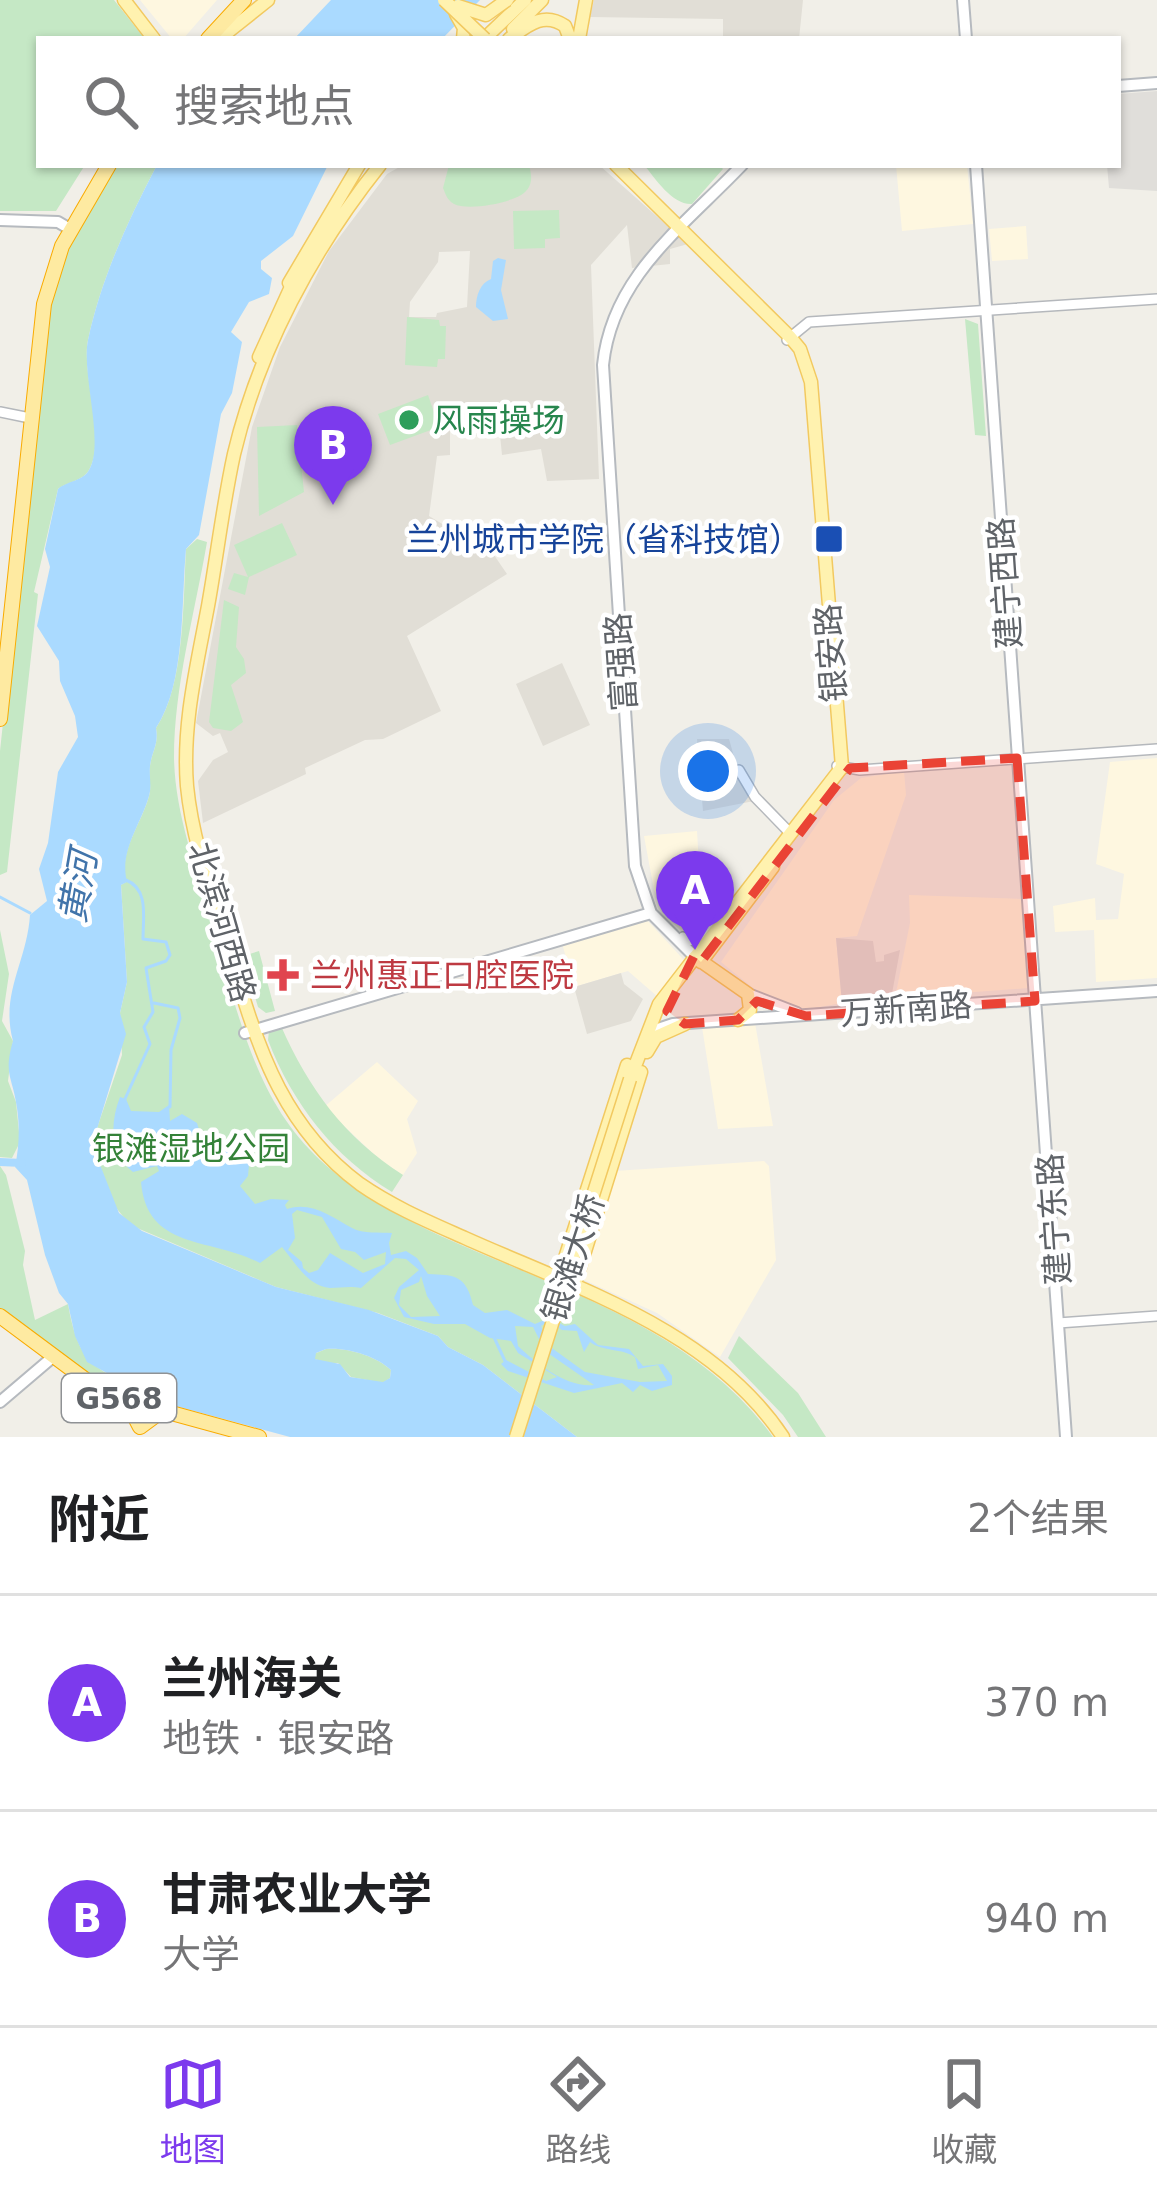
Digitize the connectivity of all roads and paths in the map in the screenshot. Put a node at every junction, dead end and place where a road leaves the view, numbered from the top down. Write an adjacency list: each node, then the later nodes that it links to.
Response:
1 (124, 0): 11 (main road)
2 (134, 0): 12 (main road)
3 (268, 0): 10 (main road)
4 (510, 0): 9 (main road, bridge); 16 (main road, bridge)
5 (528, 0): 17 (main road)
6 (542, 0): 18 (main road)
7 (582, 0): 21 (main road)
8 (965, 0): 22 (main road)
9 (450, 2): 14 (main road, bridge); 15 (main road, bridge)
10 (246, 4): 13 (highway)
11 (152, 36)
12 (162, 36)
13 (216, 36)
14 (463, 36)
15 (493, 36)
16 (497, 36)
17 (498, 36)
18 (498, 36)
19 (500, 36): 20 (main road)
20 (572, 36)
21 (576, 36)
22 (968, 36)
23 (1157, 83): 24 (main road)
24 (1121, 86)
25 (103, 168): 33 (highway)
26 (368, 168): 35 (main road)
27 (368, 168): 39 (main road)
28 (369, 168): 35 (main road, 北滨河西路)
29 (623, 168): 34 (main road, 银安路)
30 (739, 168): 34 (main road, 富强路)
31 (978, 168): 37 (main road, 建宁西路)
32 (0, 220): 33 (main road)
33 (67, 226): 41 (highway)
34 (682, 228): 38 (main road, 银安路); 51 (main road, 富强路)
35 (321, 239): 39 (main road, 北滨河西路); 42 (main road, 北滨河西路)
36 (1157, 298): 37 (street)
37 (989, 310): 38 (street); 46 (main road, 建宁西路)
38 (790, 336): 47 (main road, 银安路)
39 (266, 338): 42 (main road, 北滨河西路)
40 (0, 412): 41 (street)
41 (27, 418): 43 (highway); 44 (highway)
42 (214, 547): 62 (main road, 北滨河西路)
43 (0, 643)
44 (0, 719)
45 (1157, 747): 46 (street)
46 (1020, 755): 47 (street); 57 (main road, 建宁西路)
47 (843, 767): 49 (main road); 54 (main road)
48 (739, 770): 49 (street)
49 (790, 833): 54 (main road)
50 (728, 902): 52 (street)
51 (650, 910): 54 (main road); 62 (main road)
52 (704, 936): 53 (street); 54 (street)
53 (683, 937)
54 (698, 959): 56 (main road); 58 (main road); 61 (main road)
55 (1157, 991): 57 (main road, 万新南路)
56 (748, 994): 59 (main road); 60 (main road)
57 (1036, 1001): 59 (main road, 万新南路); 69 (main road, 建宁东路)
58 (659, 1004): 64 (main road); 65 (main road)
59 (806, 1016): 60 (main road, 万新南路)
60 (738, 1020): 61 (main road, 万新南路)
61 (685, 1024): 63 (main road, 万新南路); 66 (main road)
62 (248, 1028): 65 (main road, 北滨河西路)
63 (655, 1030): 64 (main road)
64 (632, 1080): 77 (main road, 银滩大桥, bridge)
65 (557, 1283): 66 (main road, 北滨河西路)
66 (573, 1290): 78 (main road, 北滨河西路)
67 (0, 1318): 70 (highway, G568)
68 (1157, 1318): 69 (street)
69 (1060, 1325): 79 (main road, 建宁东路)
70 (52, 1356): 71 (main road); 72 (highway, G568); 73 (highway, G568)
71 (0, 1398)
72 (128, 1404): 73 (highway, G568); 74 (highway)
73 (150, 1409): 74 (highway); 75 (highway, G568); 76 (highway, G568)
74 (139, 1432)
75 (249, 1437)
76 (259, 1437)
77 (518, 1437)
78 (779, 1437)
79 (1068, 1437)

